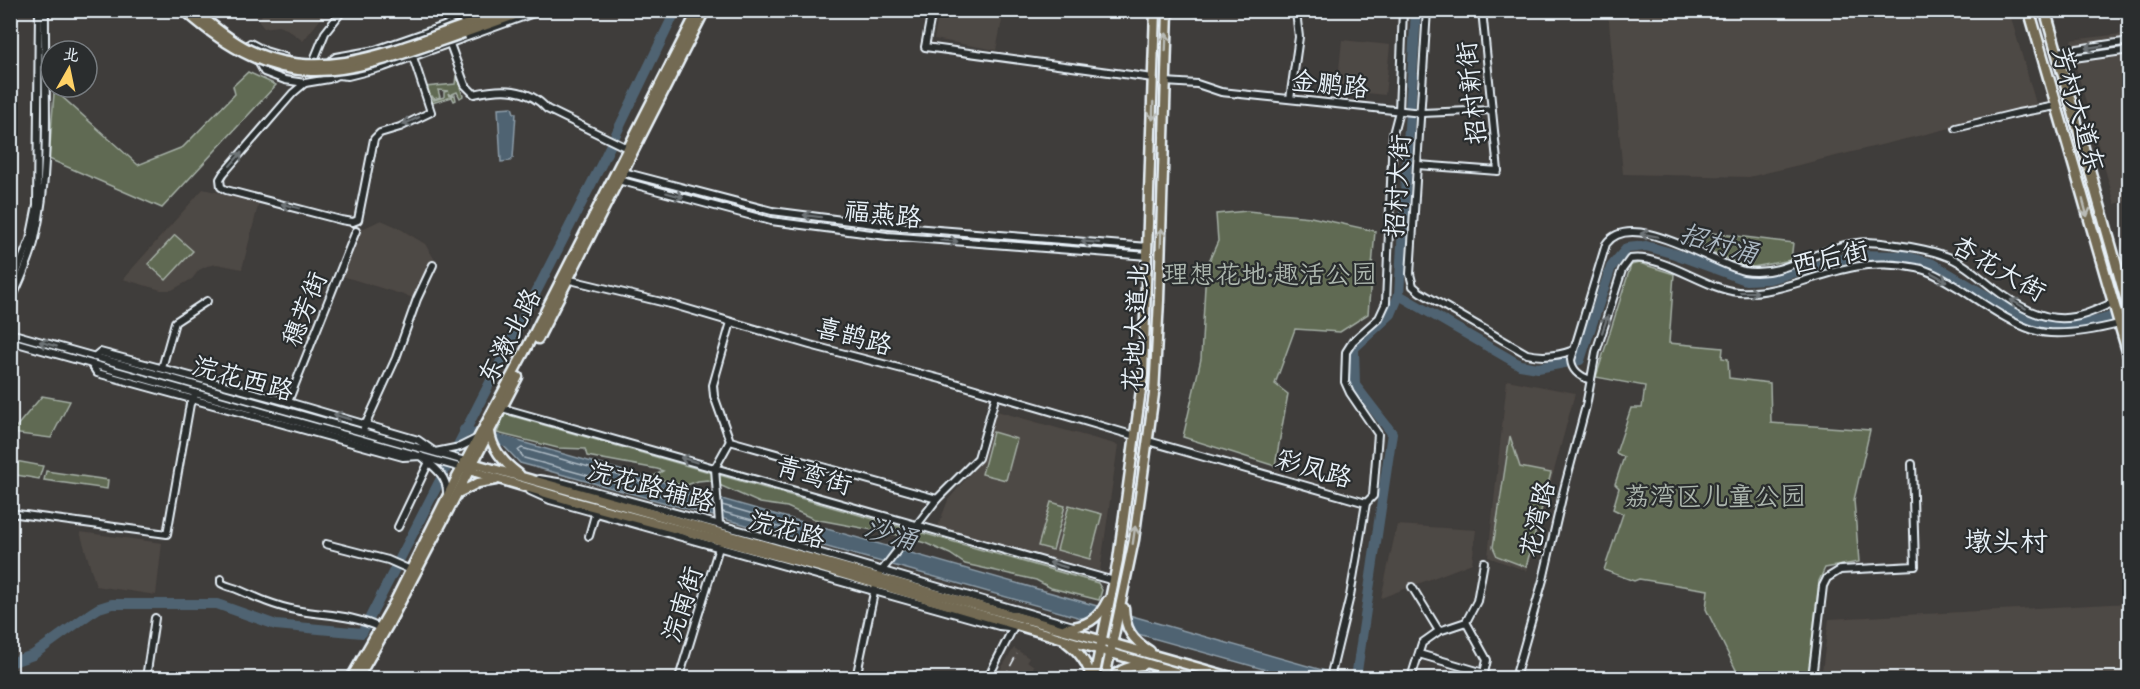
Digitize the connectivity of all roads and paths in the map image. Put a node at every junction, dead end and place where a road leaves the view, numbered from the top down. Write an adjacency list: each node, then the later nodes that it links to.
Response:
1 (39, 10): 48 (street)
2 (45, 10): 50 (street)
3 (184, 10): 21 (main road, bridge)
4 (194, 10): 21 (main road, bridge)
5 (343, 10): 29 (street)
6 (490, 10): 28 (street)
7 (508, 10): 21 (main road)
8 (529, 10): 21 (main road)
9 (542, 10): 23 (street)
10 (698, 10): 41 (main road, 东漖北路)
11 (705, 10): 43 (main road, 东漖北路)
12 (932, 10): 32 (street)
13 (1155, 10): 32 (main road, 花地大道北)
14 (1168, 10): 33 (main road, 花地大道北, one-way to 14)
15 (1403, 10): 38 (street)
16 (1427, 10): 39 (street, 招村大街)
17 (2029, 10): 36 (highway, 芳村大道东)
18 (2045, 10): 26 (highway, 芳村大道东)
19 (1296, 12): 35 (street)
20 (1482, 12): 37 (street, 招村新街)
21 (463, 29)
22 (2130, 41): 26 (street, one-way to 26)
23 (450, 44): 27 (street); 41 (street)
24 (2130, 50): 26 (street)
25 (280, 56): 29 (street); 30 (street); 30 (street)
26 (2059, 56): 51 (highway, 芳村大道东)
27 (413, 57): 31 (street); 34 (street, one-way to 34)
28 (334, 58): 29 (street); 31 (street)
29 (314, 60)
30 (267, 73): 34 (street)
31 (337, 75): 34 (street)
32 (1153, 78): 45 (main road, 花地大道北, one-way to 45)
33 (1165, 82): 35 (street, 金鹏路); 70 (main road, 花地大道北, one-way to 33)
34 (305, 83)
35 (1290, 99): 38 (street, 金鹏路)
36 (2056, 106): 40 (street); 52 (highway, 芳村大道东, one-way to 52)
37 (1492, 110): 39 (street, 金鹏路); 42 (street, 招村新街)
38 (1401, 111): 39 (street, 金鹏路); 82 (street)
39 (1420, 113): 42 (street, 招村大街)
40 (1956, 128)
41 (627, 148): 47 (main road, 东漖北路)
42 (1418, 165): 56 (street, 招村大街)
43 (621, 176): 45 (street, 福燕路); 47 (main road, 东漖北路)
44 (356, 231): 63 (street, 穗芳街)
45 (1148, 252): 67 (main road, 花地大道北)
46 (433, 265): 65 (street)
47 (566, 279): 53 (street, 喜鹊路); 64 (main road, 东漖北路); 66 (main road, 东漖北路)
48 (10, 289)
49 (207, 301): 59 (street)
50 (10, 303)
51 (2129, 311)
52 (2116, 314): 56 (street, 杏花大街, one-way to 56); 58 (highway, 芳村大道东); 60 (street, 西后街, one-way to 52)
53 (731, 322): 62 (street, 喜鹊路); 69 (street)
54 (10, 333): 57 (street, 浣花西路, one-way to 54)
55 (10, 341): 61 (street, 浣花西路)
56 (1573, 352): 60 (street)
57 (97, 355): 59 (street); 61 (street, 浣花西路)
58 (2130, 360)
59 (162, 368): 63 (street)
60 (1591, 380): 126 (street, 花湾路)
61 (196, 392): 65 (street, 浣花西路); 72 (street, 浣花西路); 84 (street)
62 (996, 395): 67 (street, 喜鹊路); 81 (street)
63 (288, 402): 65 (street, one-way to 63)
64 (502, 408): 66 (main road, 东漖北路); 76 (street, 青鸾街, one-way to 64)
65 (364, 428): 71 (street, 浣花西路)
66 (487, 430): 68 (main road, 东漖北路)
67 (1135, 436): 97 (main road, 花地大道北)
68 (485, 440): 71 (street); 75 (main road, 东漖北路); 78 (main road)
69 (730, 441): 76 (street); 81 (street)
70 (1148, 441): 82 (street, 彩凤路); 98 (main road, 花地大道北, one-way to 70)
71 (446, 452): 75 (street, 浣花西路)
72 (421, 456): 73 (street); 75 (street)
73 (429, 462): 80 (street); 87 (street)
74 (1912, 464): 127 (street)
75 (464, 465): 77 (main road, 浣花路); 78 (main road, 浣花路); 79 (main road, 东漖北路); 80 (main road, 东漖北路)
76 (715, 468): 85 (street); 86 (street, 青鸾街)
77 (502, 480): 78 (main road, 浣花路); 79 (main road)
78 (524, 482): 83 (main road, 浣花路); 85 (street, 浣花路辅路); 94 (main road, 浣花路)
79 (458, 493): 92 (main road, 东漖北路)
80 (447, 498): 92 (main road, 东漖北路)
81 (937, 499): 86 (street)
82 (1366, 503): 124 (street, 彩凤路)
83 (596, 510): 88 (street); 89 (main road, 浣花路)
84 (10, 513)
85 (719, 524): 94 (street, 浣花路辅路)
86 (917, 525): 94 (street); 97 (street, 青鸾街, one-way to 86)
87 (398, 527)
88 (589, 536)
89 (720, 543): 94 (main road, 浣花路); 116 (street, 浣南街)
90 (326, 544): 92 (street)
91 (1484, 562): 100 (street)
92 (410, 569): 103 (main road, 东漖北路); 115 (main road, 东漖北路)
93 (221, 579): 103 (street)
94 (878, 580): 95 (main road, 浣花路); 102 (street, 浣花路辅路); 117 (street)
95 (887, 586): 101 (main road, 浣花路); 102 (main road, 浣花路)
96 (1412, 587): 105 (street)
97 (1112, 592): 104 (main road); 108 (main road, 花地大道北)
98 (1123, 598): 107 (main road, 花地大道北); 109 (main road)
99 (156, 618): 113 (street)
100 (1466, 622): 105 (street); 111 (street)
101 (1014, 624): 106 (main road, 浣花路); 118 (street)
102 (1058, 625): 104 (main road, 浣花路)
103 (376, 626): 114 (main road, 东漖北路)
104 (1073, 629): 108 (main road, 浣花路)
105 (1439, 631): 111 (street)
106 (1061, 638): 108 (main road, 浣花路); 119 (main road)
107 (1113, 643): 108 (main road, 浣花路); 109 (main road, 浣花路); 110 (main road, 花地大道北)
108 (1101, 645): 110 (main road, 浣花路); 119 (main road, 花地大道北)
109 (1147, 651): 123 (main road)
110 (1111, 653): 112 (main road, 浣花路); 120 (main road, 花地大道北)
111 (1419, 654): 125 (street)
112 (1145, 664): 121 (main road); 122 (main road, 浣花路)
113 (146, 678)
114 (351, 678)
115 (358, 678)
116 (679, 678)
117 (856, 678)
118 (988, 678)
119 (1092, 678)
120 (1104, 678)
121 (1111, 678)
122 (1196, 678)
123 (1235, 678)
124 (1330, 678)
125 (1411, 678)
126 (1513, 678)
127 (1812, 678)

